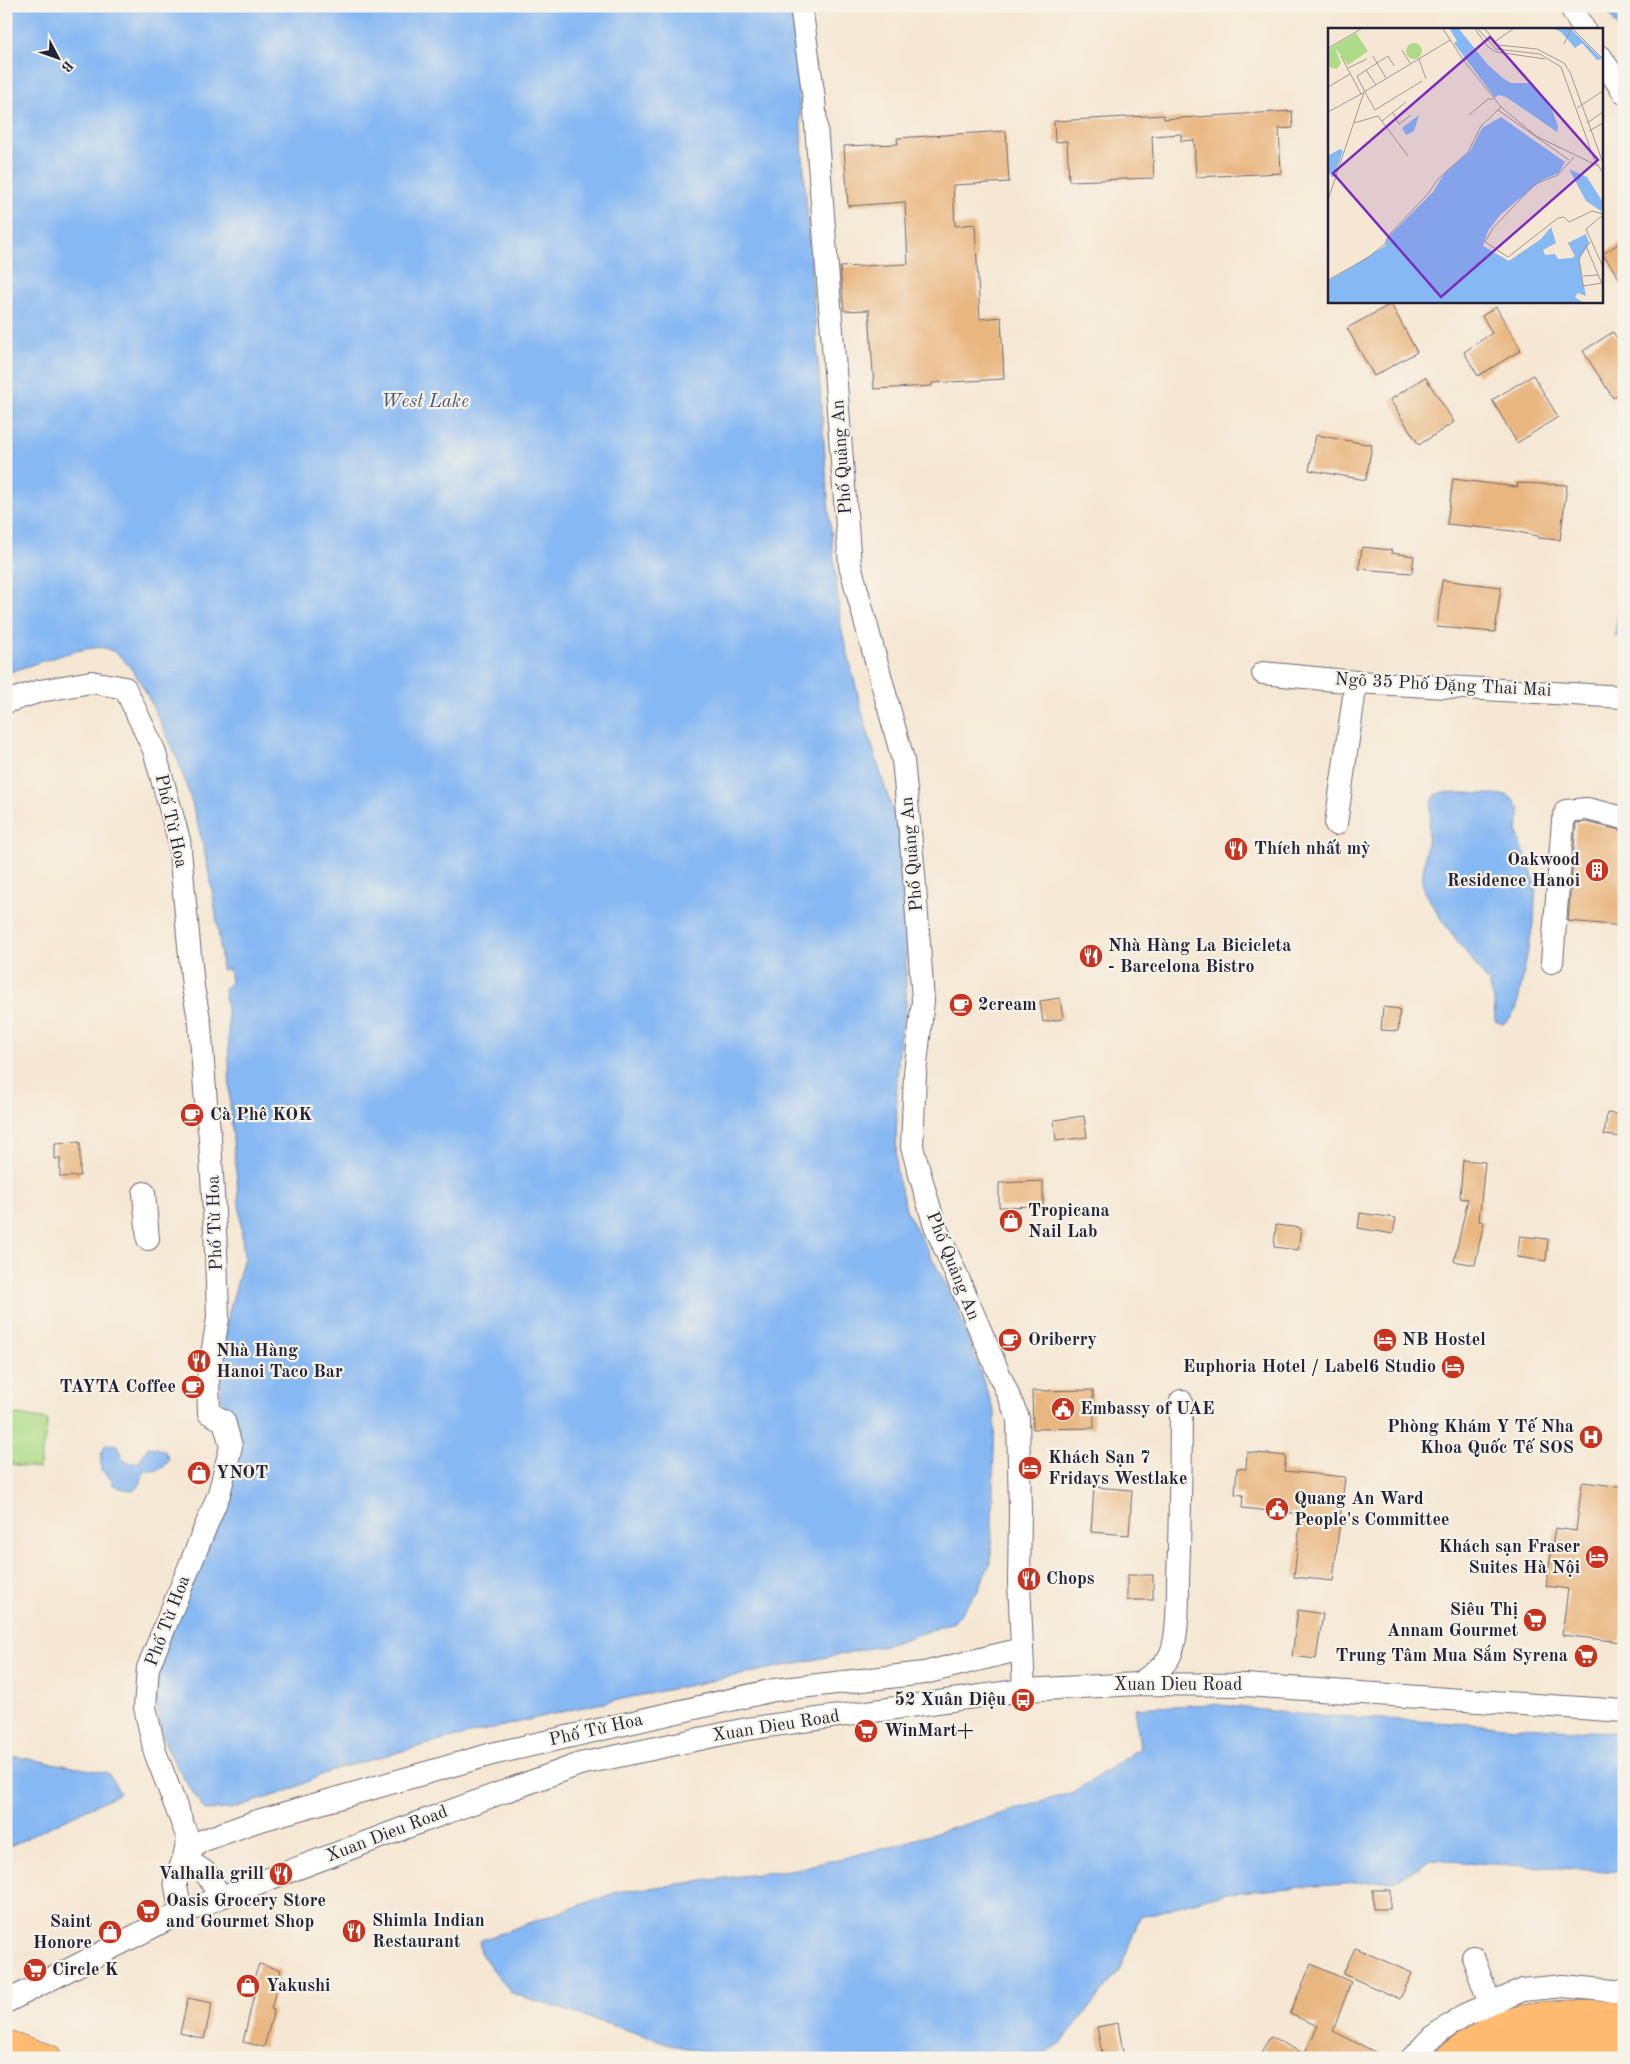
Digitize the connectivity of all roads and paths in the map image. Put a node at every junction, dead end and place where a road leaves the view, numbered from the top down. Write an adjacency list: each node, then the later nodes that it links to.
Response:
1 (801, 6): 16 (street, Phố Quảng An)
2 (1570, 6): 3 (street)
3 (1583, 28)
4 (1602, 59): 5 (street)
5 (1624, 93)
6 (1263, 673): 7 (street, Ngõ 35 Phố Đặng Thai Mai)
7 (1356, 682): 8 (street, Ngõ 35 Phố Đặng Thai Mai); 11 (street)
8 (1624, 697)
9 (6, 702): 20 (street, Phố Từ Hoa)
10 (1624, 818): 12 (street)
11 (1336, 824)
12 (1552, 962)
13 (144, 1194): 14 (street)
14 (148, 1239)
15 (1180, 1401): 17 (street)
16 (1022, 1649): 18 (street, Phố Quảng An); 20 (street, Phố Từ Hoa)
17 (1138, 1684): 18 (street, Xuan Dieu Road); 19 (street, Xuan Dieu Road)
18 (1024, 1690): 21 (street, Xuan Dieu Road)
19 (1624, 1711)
20 (184, 1858): 21 (street); 22 (street, Phố Từ Hoa)
21 (221, 1897): 22 (street, Xuan Dieu Road)
22 (181, 1914): 25 (street, Xuan Dieu Road)
23 (1473, 1957): 26 (street)
24 (1624, 1992): 26 (street)
25 (6, 2002)
26 (1490, 2004): 32 (street)
27 (1624, 2017): 33 (main road)
28 (1624, 2041): 30 (main road)
29 (6, 2044): 31 (main road)
30 (1558, 2052): 34 (main road); 35 (street)
31 (48, 2058)
32 (1412, 2058)
33 (1449, 2058)
34 (1488, 2058)
35 (1601, 2058)

